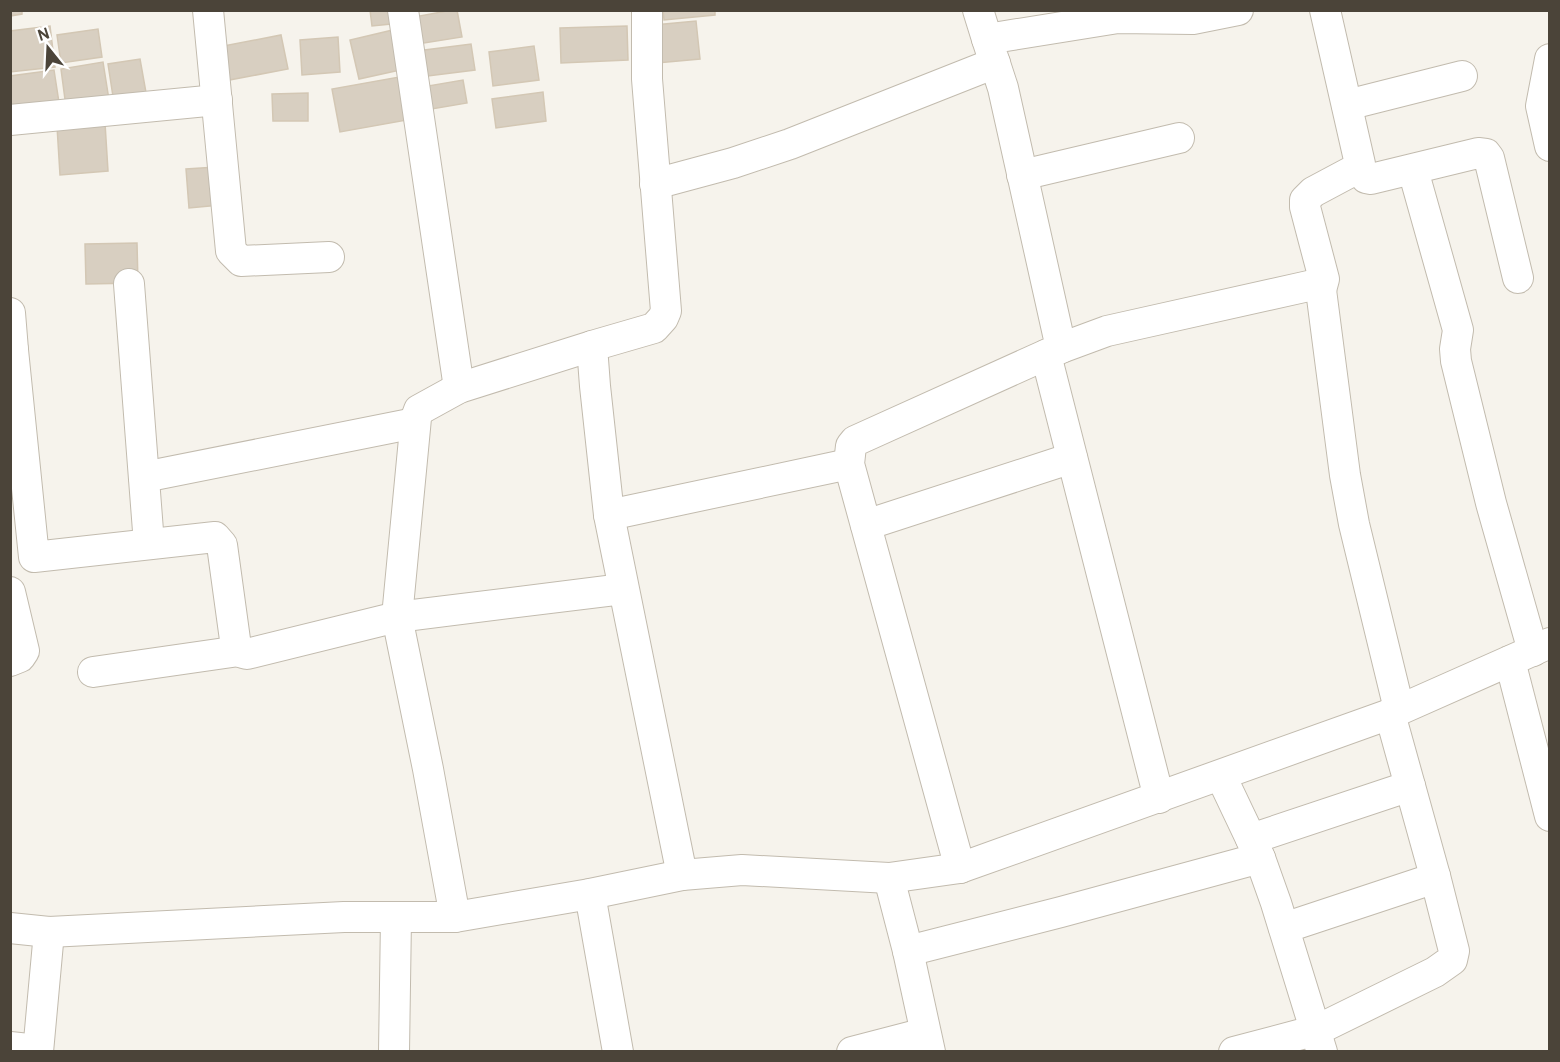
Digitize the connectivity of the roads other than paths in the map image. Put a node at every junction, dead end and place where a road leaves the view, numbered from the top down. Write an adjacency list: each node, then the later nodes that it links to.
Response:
1 (208, 10): 11 (street)
2 (403, 10): 28 (street)
3 (647, 10): 19 (street)
4 (978, 10): 8 (street)
5 (1238, 10): 7 (street)
6 (1325, 10): 12 (street)
7 (1161, 14): 8 (street)
8 (991, 51): 18 (street); 19 (street)
9 (1549, 67): 15 (street)
10 (1462, 76): 12 (street)
11 (217, 100): 13 (street); 20 (street)
12 (1347, 105): 16 (street)
13 (10, 120)
14 (1179, 138): 18 (street)
15 (1550, 146)
16 (1358, 168): 17 (street); 23 (street)
17 (1413, 170): 21 (street); 41 (street)
18 (1022, 175): 27 (street)
19 (656, 184): 25 (street)
20 (329, 257)
21 (1518, 278)
22 (129, 284): 32 (street)
23 (1321, 290): 27 (street); 44 (street)
24 (10, 313): 26 (street)
25 (592, 346): 28 (street); 33 (street)
26 (12, 350): 36 (street)
27 (1053, 352): 30 (street); 31 (street)
28 (459, 388): 29 (street)
29 (415, 423): 32 (street); 39 (street)
30 (1072, 459): 34 (street); 47 (street)
31 (849, 464): 33 (street); 34 (street)
32 (144, 477): 35 (street)
33 (609, 515): 37 (street)
34 (866, 525): 50 (street)
35 (149, 544): 36 (street); 40 (street)
36 (22, 559)
37 (623, 589): 39 (street); 51 (street)
38 (10, 592): 42 (street)
39 (397, 617): 40 (street); 55 (street)
40 (239, 651): 43 (street)
41 (1531, 652): 44 (street); 48 (street)
42 (10, 661)
43 (93, 672)
44 (1394, 712): 45 (street); 46 (street)
45 (1221, 776): 47 (street); 49 (street)
46 (1410, 786): 49 (street); 52 (street)
47 (1159, 798): 50 (street)
48 (1550, 816)
49 (1255, 848): 58 (street); 60 (street)
50 (960, 868): 53 (street)
51 (682, 875): 53 (street); 54 (street)
52 (1435, 876): 58 (street); 61 (street)
53 (889, 878): 60 (street)
54 (590, 894): 55 (street); 65 (street)
55 (455, 917): 56 (street)
56 (396, 918): 59 (street); 64 (street)
57 (10, 928): 59 (street)
58 (1284, 928): 61 (street)
59 (49, 932): 63 (street)
60 (908, 951): 62 (street)
61 (1320, 1041): 67 (street)
62 (928, 1042): 66 (street)
63 (29, 1049)
64 (394, 1052)
65 (618, 1052)
66 (852, 1052)
67 (1234, 1052)

